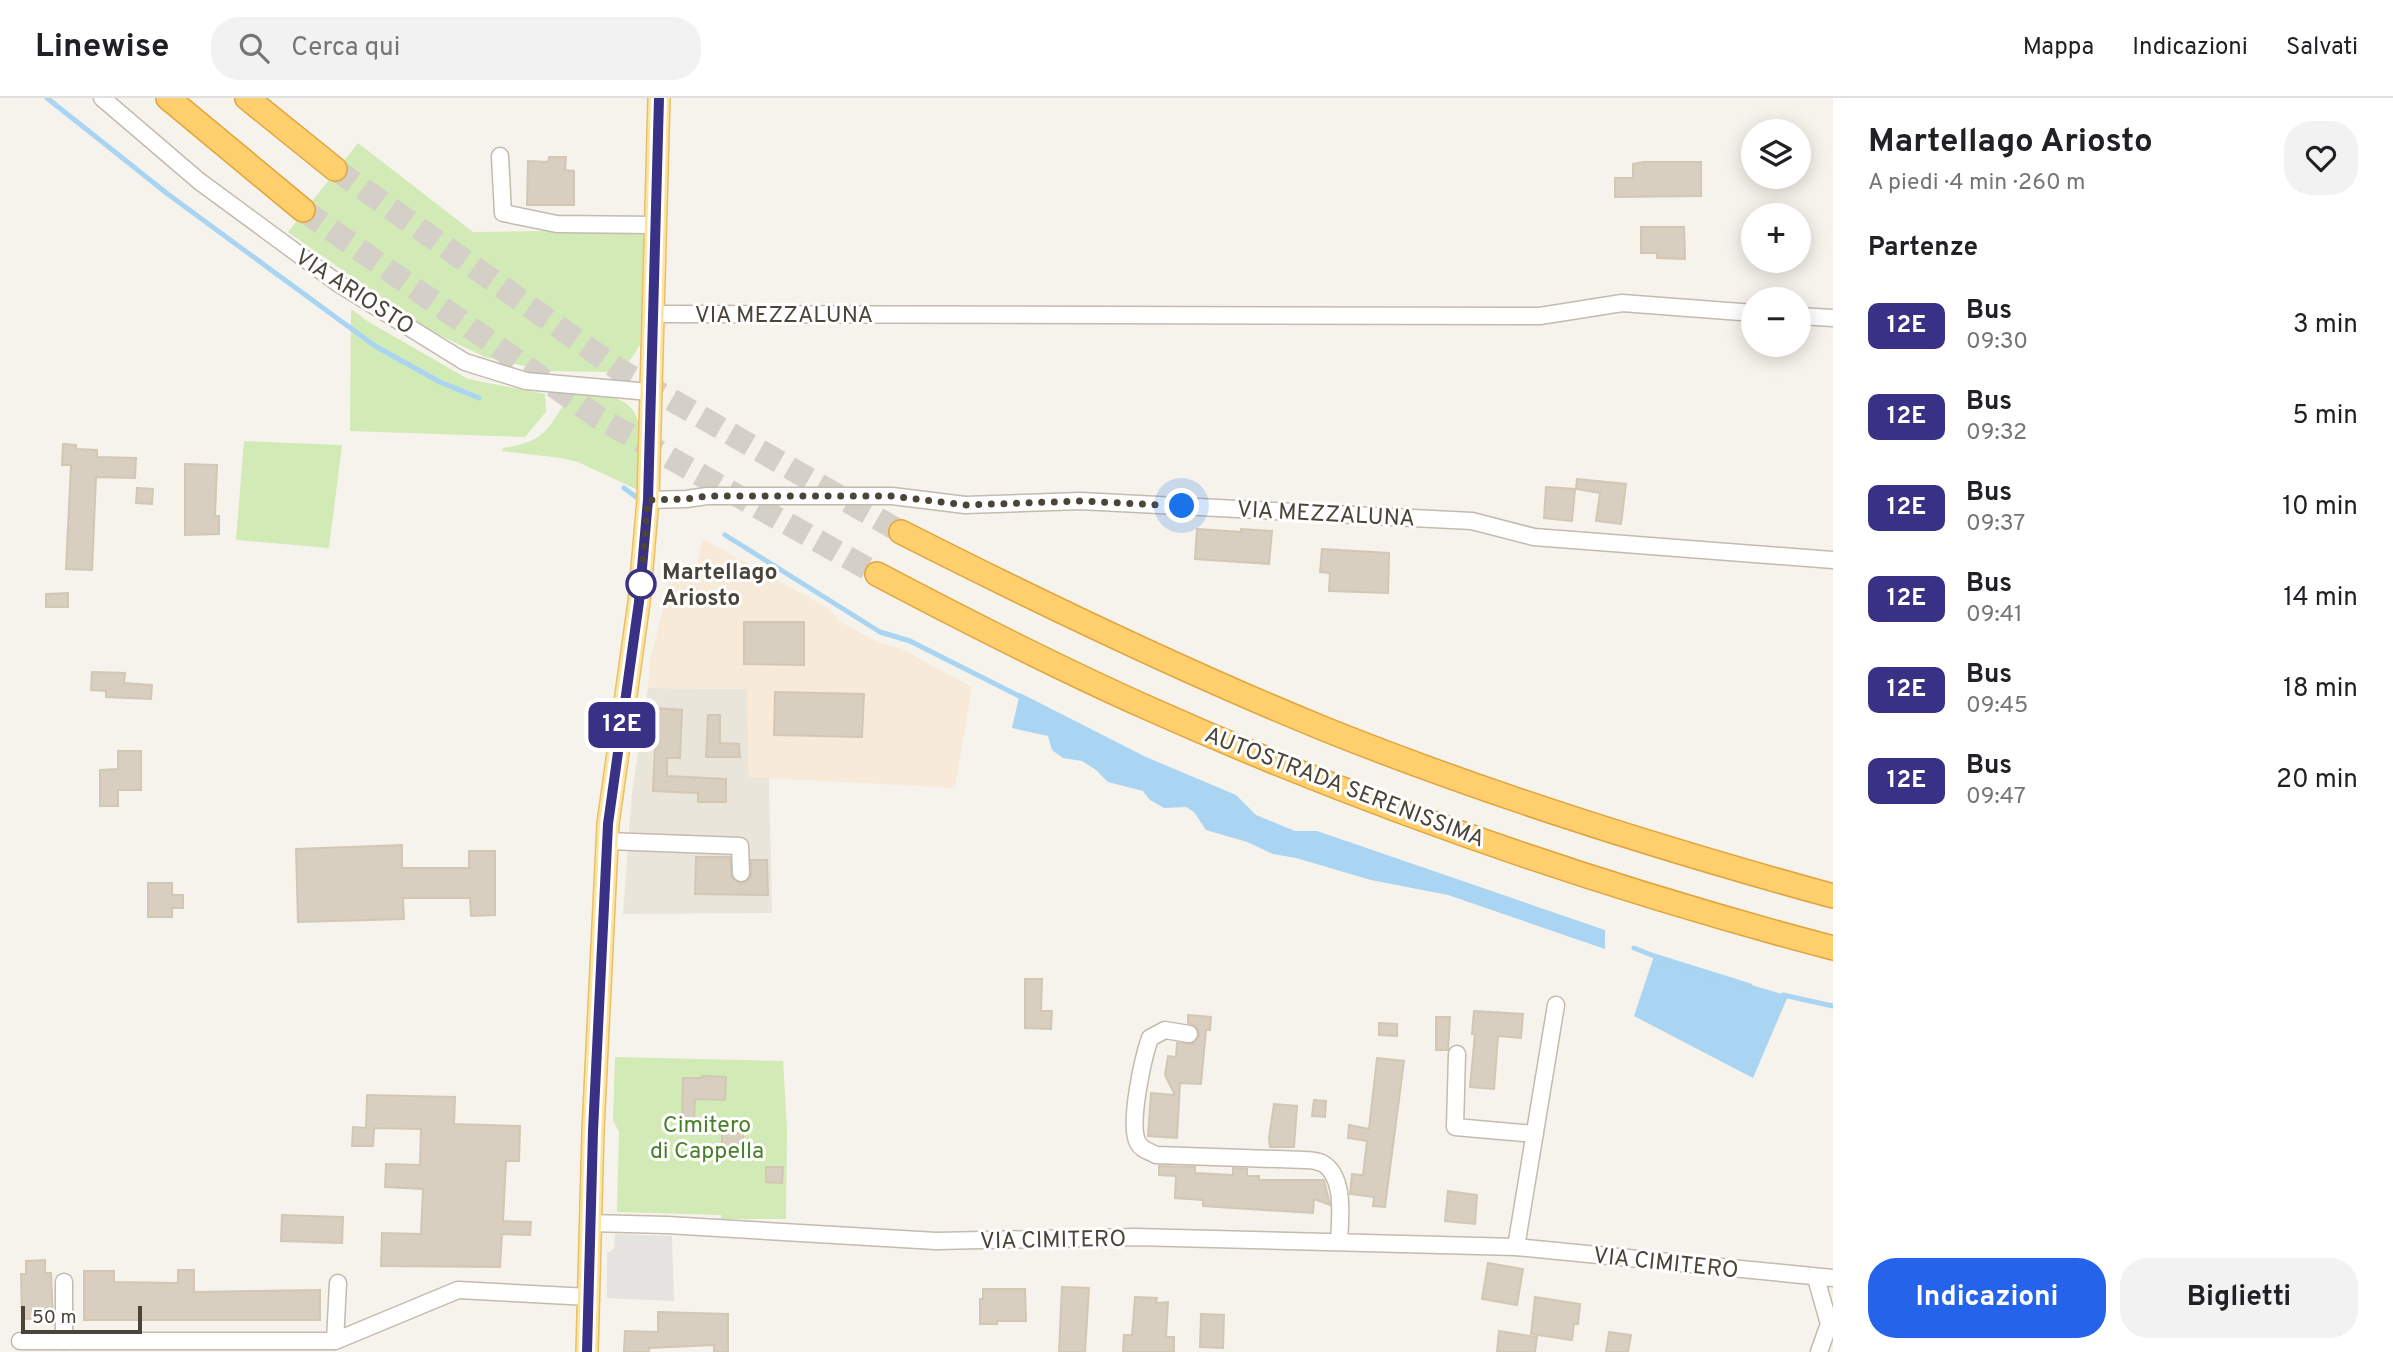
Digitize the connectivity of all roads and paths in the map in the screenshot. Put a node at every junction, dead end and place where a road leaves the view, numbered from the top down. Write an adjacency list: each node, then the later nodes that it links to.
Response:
1 (102, 98): 13 (street, VIA ARIOSTO)
2 (168, 98): 7 (highway)
3 (247, 98): 6 (highway)
4 (659, 98): 8 (main road)
5 (500, 156): 8 (street)
6 (335, 169)
7 (303, 210)
8 (655, 225): 10 (main road)
9 (1741, 312): 10 (street, VIA MEZZALUNA)
10 (653, 314): 13 (main road)
11 (1811, 317): 12 (street)
12 (1833, 318)
13 (650, 392): 14 (main road)
14 (648, 500): 16 (street, VIA MEZZALUNA); 18 (main road)
15 (901, 532): 20 (highway, AUTOSTRADA SERENISSIMA)
16 (1833, 560)
17 (877, 574): 21 (highway, AUTOSTRADA SERENISSIMA)
18 (607, 841): 19 (street); 26 (main road)
19 (741, 873)
20 (1833, 897)
21 (1833, 948)
22 (1556, 1005): 25 (street)
23 (1189, 1034): 27 (street)
24 (1457, 1054): 25 (street)
25 (1535, 1134): 28 (street)
26 (590, 1223): 27 (street, VIA CIMITERO); 33 (main road)
27 (1339, 1242): 28 (street, VIA CIMITERO)
28 (1517, 1247): 29 (street, VIA CIMITERO)
29 (1816, 1278): 30 (street, VIA CIMITERO); 38 (street)
30 (1833, 1278)
31 (64, 1282): 35 (street)
32 (338, 1283): 36 (street)
33 (589, 1297): 36 (street); 37 (main road)
34 (20, 1341): 35 (street)
35 (64, 1341): 36 (street)
36 (335, 1341)
37 (587, 1352)
38 (1819, 1352)

